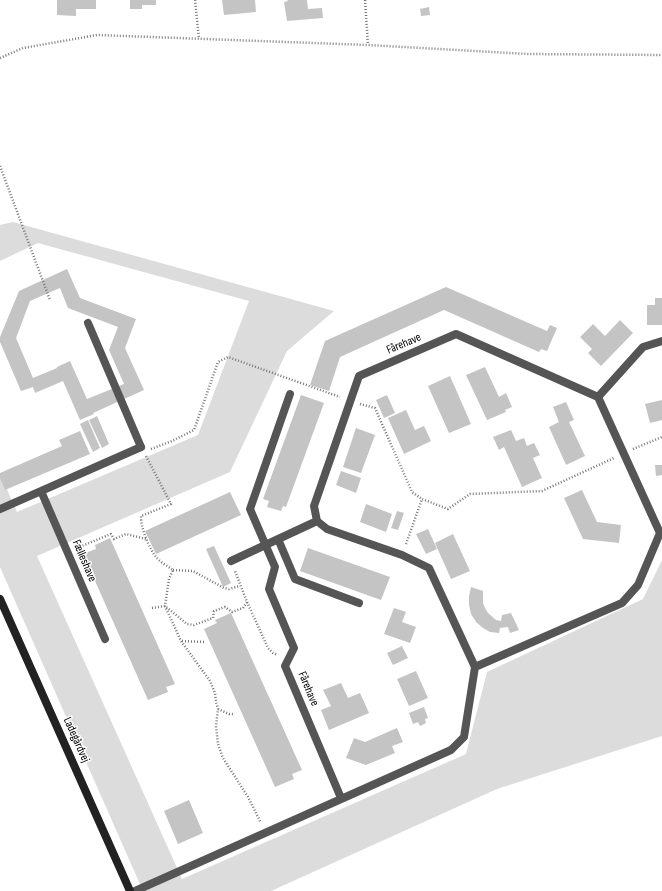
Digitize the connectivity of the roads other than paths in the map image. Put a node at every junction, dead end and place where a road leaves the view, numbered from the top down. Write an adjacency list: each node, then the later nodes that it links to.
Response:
1 (88, 323): 5 (street)
2 (662, 341): 4 (street)
3 (290, 394): 10 (street, Fårehave)
4 (598, 397): 7 (street, Fårehave); 8 (street)
5 (41, 491): 6 (street); 14 (street, Fælleshave)
6 (0, 510)
7 (317, 521): 9 (street); 15 (street)
8 (661, 533): 15 (street)
9 (278, 539): 10 (street); 13 (street)
10 (265, 545): 11 (street); 16 (street, Fårehave)
11 (231, 561)
12 (0, 599): 17 (street, Ladegårdvej)
13 (359, 603)
14 (105, 639)
15 (475, 667): 16 (street)
16 (341, 798): 18 (street)
17 (130, 891)
18 (135, 891)

